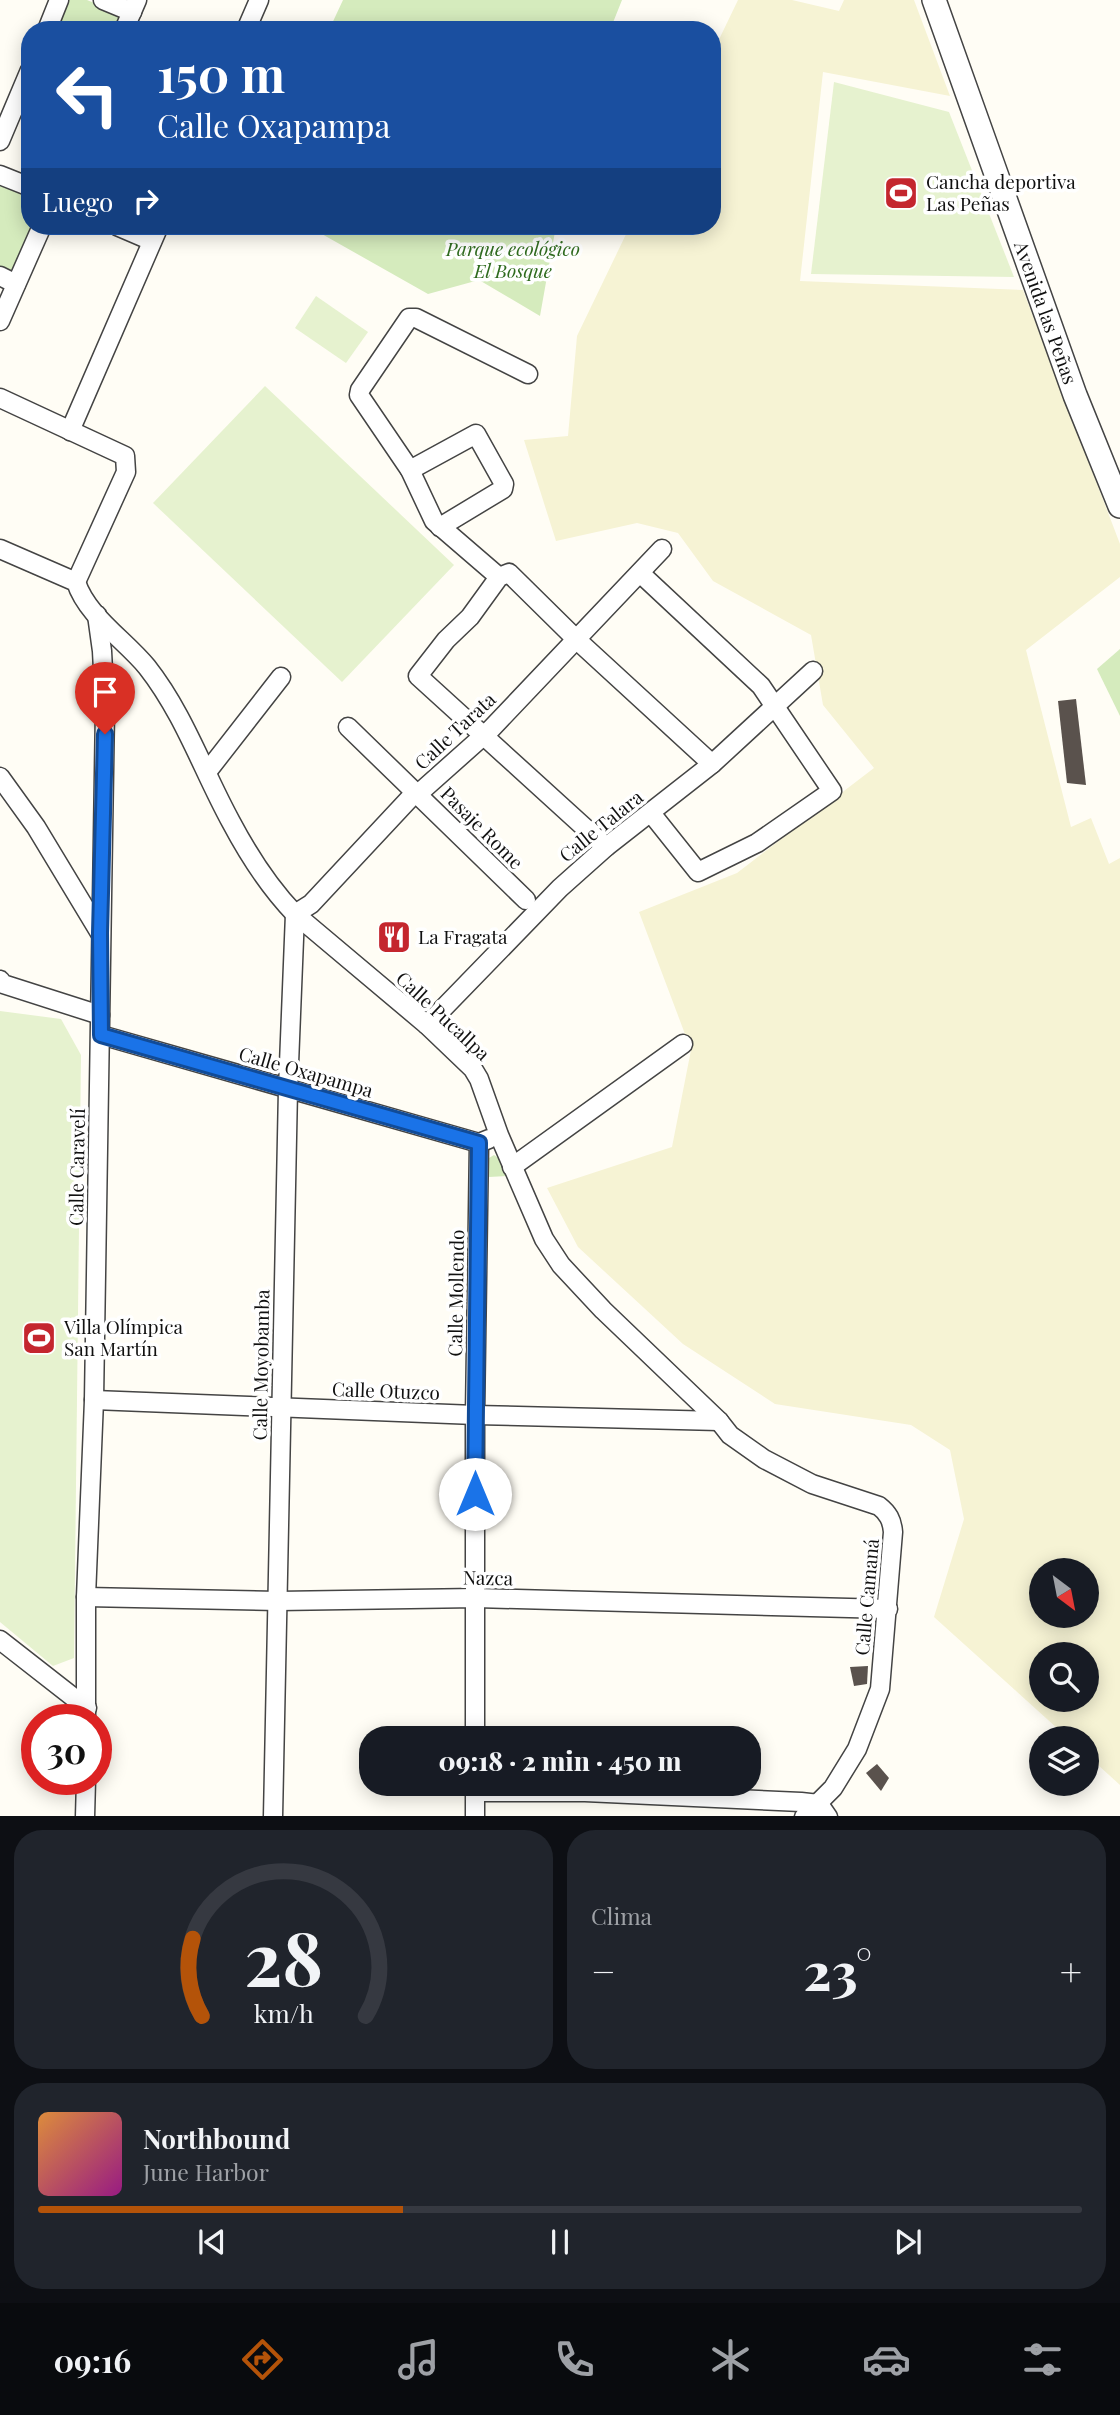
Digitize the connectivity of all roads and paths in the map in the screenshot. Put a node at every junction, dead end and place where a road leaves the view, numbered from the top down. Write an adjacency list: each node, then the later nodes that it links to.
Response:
1 (60, 0): 6 (street)
2 (103, 0): 5 (street)
3 (259, 0): 7 (street)
4 (934, 0): 20 (street, Avenida las Peñas)
5 (135, 6)
6 (51, 21)
7 (250, 21)
8 (21, 92): 9 (street)
9 (0, 141)
10 (0, 175): 11 (street)
11 (21, 183)
12 (36, 235): 14 (street)
13 (154, 235): 18 (street)
14 (8, 280): 15 (street)
15 (0, 321)
16 (528, 374): 19 (street)
17 (0, 398): 18 (street)
18 (70, 431): 26 (street)
19 (410, 470): 21 (street); 21 (street)
20 (1120, 506)
21 (440, 527): 25 (street)
22 (0, 549): 26 (street)
23 (662, 549): 24 (street, Calle Tarata)
24 (640, 573): 28 (street, Calle Tarata); 31 (street)
25 (499, 577): 28 (street); 33 (street)
26 (76, 582): 27 (street, Calle Pucallpa)
27 (97, 615): 35 (street, Calle Pucallpa); 42 (street, Calle Caravelí)
28 (577, 640): 33 (street, Calle Tarata); 34 (street)
29 (813, 671): 31 (street, Calle Talara)
30 (281, 677): 35 (street)
31 (775, 706): 34 (street, Calle Talara); 38 (street)
32 (348, 727): 37 (street, Pasaje Rome)
33 (484, 736): 37 (street, Calle Tarata); 39 (street)
34 (712, 764): 38 (street, Calle Talara)
35 (207, 772): 41 (street, Calle Pucallpa)
36 (0, 777): 42 (street)
37 (418, 794): 40 (street, Pasaje Rome); 41 (street, Calle Tarata)
38 (651, 813): 39 (street, Calle Talara)
39 (606, 846): 45 (street, Calle Talara)
40 (526, 900)
41 (295, 915): 45 (street, Calle Pucallpa); 48 (street, Calle Moyobamba)
42 (100, 933): 44 (street, Calle Caravelí)
43 (0, 980): 44 (street)
44 (100, 1015): 46 (street, Calle Caravelí)
45 (427, 1025): 49 (street, Calle Pucallpa)
46 (101, 1035): 48 (street, Calle Oxapampa); 52 (street, Calle Caravelí)
47 (683, 1044): 51 (street)
48 (288, 1089): 50 (street, Calle Oxapampa); 53 (street, Calle Moyobamba)
49 (499, 1135): 50 (street); 51 (street, Calle Pucallpa)
50 (479, 1143): 54 (street, Calle Mollendo)
51 (512, 1167): 55 (street, Calle Pucallpa)
52 (94, 1400): 53 (street, Calle Otuzco); 56 (street, Calle Caravelí)
53 (282, 1407): 54 (street, Calle Otuzco); 58 (street, Calle Moyobamba)
54 (475, 1415): 55 (street, Calle Otuzco); 57 (street, Calle Mollendo)
55 (719, 1421): 59 (street, Calle Camaná)
56 (86, 1597): 58 (street, Nazca); 62 (street, Calle Caravelí)
57 (476, 1598): 58 (street, Nazca); 59 (street, Nazca); 63 (street, Calle Mollendo)
58 (278, 1601): 69 (street, Calle Moyobamba)
59 (888, 1609): 67 (street, Calle Camaná)
60 (0, 1640): 61 (street)
61 (74, 1704)
62 (86, 1704)
63 (475, 1726)
64 (86, 1795): 68 (street)
65 (475, 1796): 70 (street)
66 (638, 1796): 67 (street)
67 (823, 1810): 71 (street, Calle Camaná)
68 (85, 1816)
69 (273, 1816)
70 (475, 1816)
71 (804, 1816)

